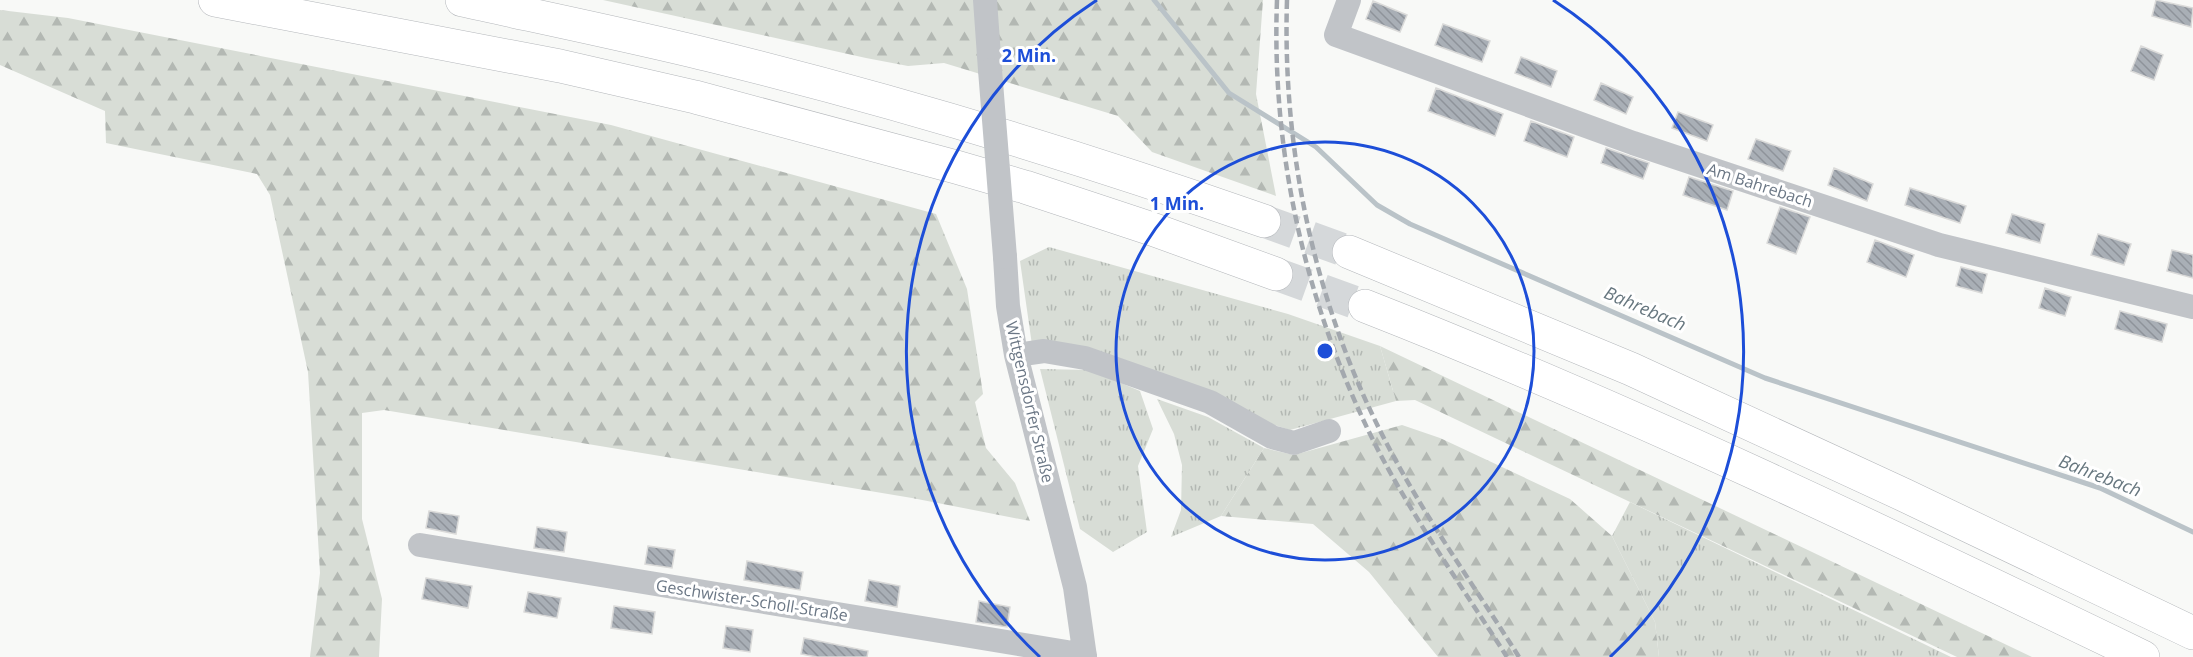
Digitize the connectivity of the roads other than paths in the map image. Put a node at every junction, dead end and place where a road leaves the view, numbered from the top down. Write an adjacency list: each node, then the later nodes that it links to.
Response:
1 (215, 0): 7 (highway)
2 (462, 0): 5 (highway)
3 (985, 0): 10 (street, Wittgensdorfer Straße, bridge)
4 (1349, 0): 9 (street, Am Bahrebach)
5 (1264, 221)
6 (1349, 252): 13 (highway)
7 (1276, 274)
8 (1365, 306): 15 (highway)
9 (2193, 307)
10 (1016, 355): 11 (street); 14 (street, Wittgensdorfer Straße)
11 (1329, 431)
12 (420, 545): 14 (street, Geschwister-Scholl-Straße)
13 (2193, 633)
14 (1085, 656)
15 (2143, 657)

